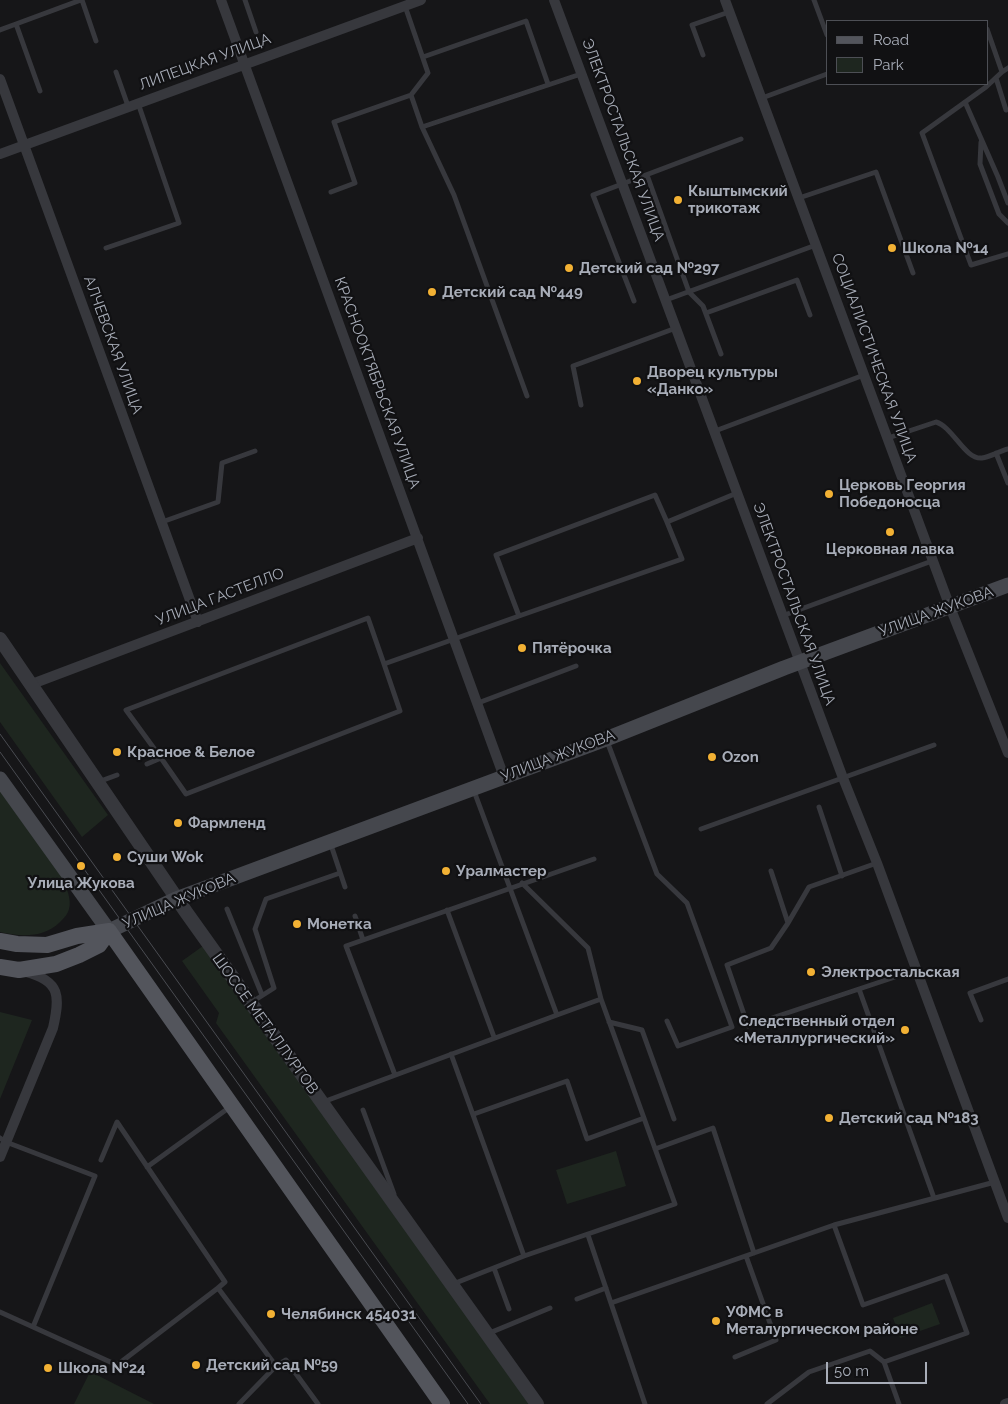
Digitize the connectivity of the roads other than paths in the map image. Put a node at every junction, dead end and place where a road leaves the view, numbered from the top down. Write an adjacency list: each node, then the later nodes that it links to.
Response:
1 (81, 0): 10 (lane); 15 (lane)
2 (221, 0): 18 (street, КРАСНООКТЯБРЬСКАЯ УЛИЦА)
3 (245, 0): 12 (lane)
4 (421, 0): 8 (street, ЛИПЕЦКАЯ УЛИЦА)
5 (554, 0): 22 (street, ЭЛЕКТРОСТАЛЬСКАЯ УЛИЦА)
6 (725, 0): 9 (street, СОЦИАЛИСТИЧЕСКАЯ УЛИЦА)
7 (814, 0): 13 (lane)
8 (405, 5): 17 (lane); 18 (street, ЛИПЕЦКАЯ УЛИЦА)
9 (730, 12): 16 (lane); 29 (street, СОЦИАЛИСТИЧЕСКАЯ УЛИЦА)
10 (16, 24): 11 (lane); 27 (lane)
11 (0, 30)
12 (256, 32)
13 (826, 32)
14 (988, 32): 21 (lane)
15 (96, 41)
16 (703, 55)
17 (423, 58): 26 (lane); 28 (lane)
18 (244, 64): 31 (street, ЛИПЕЦКАЯ УЛИЦА); 67 (street, КРАСНООКТЯБРЬСКАЯ УЛИЦА)
19 (1008, 68): 21 (lane)
20 (116, 72): 31 (lane)
21 (1002, 72): 24 (lane)
22 (582, 74): 26 (lane); 39 (street, ЭЛЕКТРОСТАЛЬСКАЯ УЛИЦА)
23 (826, 74): 29 (lane)
24 (996, 78): 30 (lane); 32 (lane)
25 (0, 79): 36 (street, АЛЧЕВСКАЯ УЛИЦА)
26 (548, 84): 33 (lane)
27 (40, 91)
28 (412, 95): 33 (lane); 40 (lane)
29 (761, 98): 41 (street, СОЦИАЛИСТИЧЕСКАЯ УЛИЦА)
30 (965, 102): 35 (lane); 46 (lane)
31 (133, 105): 36 (street, ЛИПЕЦКАЯ УЛИЦА); 45 (lane)
32 (1006, 110)
33 (422, 127): 56 (lane)
34 (741, 139): 38 (lane)
35 (981, 139): 42 (lane); 43 (lane)
36 (24, 145): 37 (street, ЛИПЕЦКАЯ УЛИЦА); 65 (street, АЛЧЕВСКАЯ УЛИЦА)
37 (0, 154)
38 (647, 175): 39 (lane); 48 (lane)
39 (623, 184): 49 (street, ЭЛЕКТРОСТАЛЬСКАЯ УЛИЦА); 50 (lane)
40 (331, 192)
41 (798, 198): 44 (street, СОЦИАЛИСТИЧЕСКАЯ УЛИЦА); 47 (lane)
42 (1008, 203)
43 (1008, 222)
44 (816, 245): 48 (lane); 55 (street, СОЦИАЛИСТИЧЕСКАЯ УЛИЦА)
45 (106, 248)
46 (1008, 254)
47 (913, 274)
48 (690, 292): 49 (lane); 51 (lane)
49 (666, 300): 53 (street, ЭЛЕКТРОСТАЛЬСКАЯ УЛИЦА)
50 (634, 301)
51 (706, 313): 52 (lane); 54 (lane)
52 (810, 314)
53 (676, 328): 57 (lane); 58 (street, ЭЛЕКТРОСТАЛЬСКАЯ УЛИЦА)
54 (721, 354)
55 (865, 375): 58 (lane); 59 (street, СОЦИАЛИСТИЧЕСКАЯ УЛИЦА)
56 (527, 396)
57 (581, 405)
58 (714, 431): 64 (street, ЭЛЕКТРОСТАЛЬСКАЯ УЛИЦА)
59 (888, 438): 62 (lane); 68 (street, СОЦИАЛИСТИЧЕСКАЯ УЛИЦА)
60 (1008, 449): 62 (lane)
61 (256, 452): 65 (lane)
62 (996, 453): 63 (lane)
63 (1008, 483)
64 (737, 493): 66 (lane); 72 (street, ЭЛЕКТРОСТАЛЬСКАЯ УЛИЦА)
65 (161, 522): 73 (street, АЛЧЕВСКАЯ УЛИЦА)
66 (667, 522): 71 (lane); 71 (lane)
67 (418, 538): 73 (street, УЛИЦА ГАСТЕЛЛО); 75 (street, КРАСНООКТЯБРЬСКАЯ УЛИЦА)
68 (933, 561): 70 (street, СОЦИАЛИСТИЧЕСКАЯ УЛИЦА); 72 (lane)
69 (1008, 586): 70 (main road, УЛИЦА ЖУКОВА)
70 (950, 607): 76 (main road, УЛИЦА ЖУКОВА); 83 (street, СОЦИАЛИСТИЧЕСКАЯ УЛИЦА)
71 (519, 616): 75 (lane)
72 (782, 616): 76 (street, ЭЛЕКТРОСТАЛЬСКАЯ УЛИЦА)
73 (198, 622): 79 (street, УЛИЦА ГАСТЕЛЛО)
74 (0, 639): 79 (street, ШОССЕ МЕТАЛЛУРГОВ)
75 (455, 639): 77 (lane); 80 (street, КРАСНООКТЯБРЬСКАЯ УЛИЦА)
76 (800, 663): 81 (main road, УЛИЦА ЖУКОВА); 88 (street, ЭЛЕКТРОСТАЛЬСКАЯ УЛИЦА)
77 (384, 664): 84 (lane); 84 (lane)
78 (576, 666): 80 (lane)
79 (32, 684): 90 (street, ШОССЕ МЕТАЛЛУРГОВ)
80 (478, 703): 87 (street, КРАСНООКТЯБРЬСКАЯ УЛИЦА)
81 (606, 738): 87 (main road, УЛИЦА ЖУКОВА); 120 (lane)
82 (934, 745): 88 (lane)
83 (1008, 752)
84 (161, 758): 85 (lane)
85 (147, 764)
86 (117, 776): 90 (lane)
87 (504, 776): 91 (main road, УЛИЦА ЖУКОВА)
88 (842, 778): 93 (lane); 96 (street, ЭЛЕКТРОСТАЛЬСКАЯ УЛИЦА)
89 (0, 779): 108 (main road)
90 (98, 783): 103 (street, ШОССЕ МЕТАЛЛУРГОВ)
91 (473, 788): 94 (main road, УЛИЦА ЖУКОВА); 102 (lane)
92 (819, 807): 99 (lane)
93 (701, 829)
94 (330, 842): 98 (lane); 103 (main road, УЛИЦА ЖУКОВА)
95 (594, 859): 100 (lane)
96 (876, 863): 99 (lane); 113 (street, ЭЛЕКТРОСТАЛЬСКАЯ УЛИЦА)
97 (771, 872): 107 (lane)
98 (340, 873): 101 (lane); 116 (lane)
99 (842, 876): 107 (lane)
100 (522, 883): 102 (lane); 117 (lane)
101 (345, 887)
102 (510, 887): 105 (lane); 118 (lane)
103 (176, 899): 108 (main road, УЛИЦА ЖУКОВА); 116 (street, ШОССЕ МЕТАЛЛУРГОВ)
104 (227, 909): 116 (lane)
105 (447, 910): 109 (lane); 122 (lane)
106 (355, 916): 109 (lane)
107 (788, 923): 115 (lane)
108 (109, 931): 110 (main road); 112 (main road); 126 (main road)
109 (363, 940): 124 (lane)
110 (0, 941)
111 (0, 967): 112 (main road)
112 (19, 970): 131 (street)
113 (916, 970): 115 (lane); 136 (street, ЭЛЕКТРОСТАЛЬСКАЯ УЛИЦА)
114 (1008, 979): 119 (lane)
115 (858, 989): 137 (lane)
116 (256, 999): 125 (street, ШОССЕ МЕТАЛЛУРГОВ)
117 (601, 999): 118 (lane); 121 (lane)
118 (557, 1014): 122 (lane)
119 (980, 1020)
120 (667, 1021)
121 (609, 1022): 129 (lane); 130 (lane)
122 (494, 1037): 123 (lane)
123 (451, 1054): 124 (lane); 128 (lane)
124 (395, 1075): 125 (lane)
125 (322, 1103): 138 (street, ШОССЕ МЕТАЛЛУРГОВ)
126 (232, 1106): 135 (lane); 161 (main road)
127 (363, 1110): 138 (lane)
128 (474, 1114): 129 (lane); 143 (lane)
129 (644, 1118): 132 (lane)
130 (674, 1119)
131 (3, 1140): 133 (street); 154 (lane)
132 (655, 1149): 141 (lane); 142 (lane)
133 (0, 1157)
134 (102, 1160): 135 (lane)
135 (147, 1167): 147 (lane)
136 (994, 1182): 137 (lane); 139 (street, ЭЛЕКТРОСТАЛЬСКАЯ УЛИЦА)
137 (934, 1198): 140 (lane)
138 (400, 1213): 146 (street, ШОССЕ МЕТАЛЛУРГОВ)
139 (1008, 1218)
140 (834, 1225): 142 (lane); 157 (lane)
141 (588, 1235): 143 (lane); 148 (lane)
142 (754, 1253): 144 (lane)
143 (524, 1256): 145 (lane)
144 (746, 1256): 150 (lane); 156 (lane)
145 (494, 1268): 146 (lane); 151 (lane)
146 (452, 1284): 155 (street, ШОССЕ МЕТАЛЛУРГОВ)
147 (218, 1288): 154 (lane); 158 (lane)
148 (606, 1288): 149 (lane); 150 (lane)
149 (577, 1299)
150 (611, 1303): 163 (lane)
151 (509, 1308)
152 (550, 1308): 155 (lane)
153 (0, 1312): 154 (lane)
154 (33, 1327)
155 (487, 1334): 162 (street, ШОССЕ МЕТАЛЛУРГОВ)
156 (735, 1357)
157 (884, 1362): 164 (lane); 165 (lane)
158 (276, 1366): 159 (lane); 160 (lane)
159 (239, 1404)
160 (318, 1404)
161 (442, 1404)
162 (537, 1404)
163 (645, 1404)
164 (767, 1404)
165 (899, 1404)

